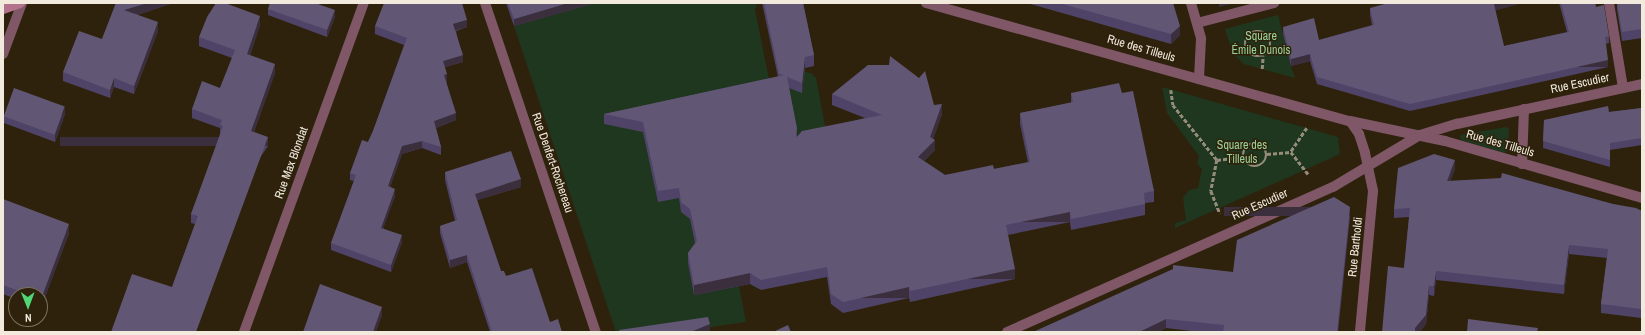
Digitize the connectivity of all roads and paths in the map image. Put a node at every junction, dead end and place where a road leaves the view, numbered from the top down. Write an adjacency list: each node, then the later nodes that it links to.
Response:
1 (21, 3): 8 (main road); 10 (street)
2 (364, 3): 30 (street, Rue Max Blondat)
3 (485, 3): 31 (street, Rue Denfert-Rochereau)
4 (926, 3): 13 (street, Rue des Tilleuls)
5 (1191, 3): 9 (street)
6 (1274, 3): 9 (street)
7 (1609, 3): 16 (street)
8 (3, 9)
9 (1197, 23): 13 (street)
10 (3, 54)
11 (1263, 56): 11 (path); 12 (path)
12 (1262, 69)
13 (1199, 79): 18 (street, Rue des Tilleuls)
14 (1642, 84): 16 (street, Rue Escudier)
15 (1172, 87): 24 (path)
16 (1623, 88): 17 (street, Rue Escudier)
17 (1524, 109): 20 (street, Rue Escudier); 26 (street)
18 (1350, 121): 20 (street, Rue des Tilleuls); 25 (street)
19 (1308, 125): 21 (path)
20 (1420, 135): 25 (street, Rue Escudier); 26 (street, Rue des Tilleuls)
21 (1291, 152): 22 (path); 27 (path)
22 (1267, 154): 23 (path); 23 (path)
23 (1244, 157): 24 (path)
24 (1217, 160): 29 (path)
25 (1368, 164): 32 (street, Rue Escudier); 33 (street, Rue Bartholdi)
26 (1522, 164): 28 (street, Rue des Tilleuls)
27 (1308, 174)
28 (1642, 198)
29 (1220, 213)
30 (244, 332)
31 (596, 332)
32 (1006, 332)
33 (1360, 332)

